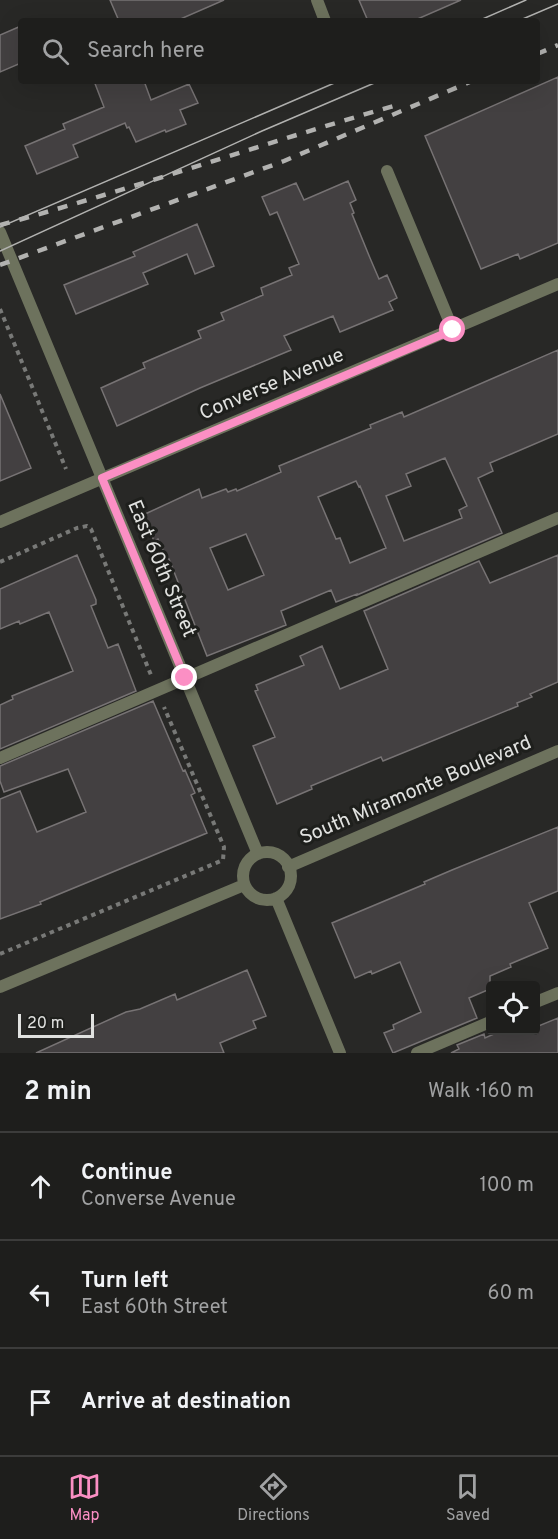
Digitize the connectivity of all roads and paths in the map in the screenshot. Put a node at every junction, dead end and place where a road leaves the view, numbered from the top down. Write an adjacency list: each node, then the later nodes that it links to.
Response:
1 (317, 0): 2 (street)
2 (324, 18)
3 (387, 171): 7 (street)
4 (0, 232): 9 (street, East 60th Street)
5 (558, 284): 7 (street, Converse Avenue)
6 (0, 309): 8 (path)
7 (453, 330): 9 (street, Converse Avenue)
8 (66, 469)
9 (102, 478): 11 (street, Converse Avenue); 13 (street, East 60th Street)
10 (558, 519): 13 (street)
11 (0, 522)
12 (0, 562): 14 (path)
13 (185, 678): 14 (street); 17 (street, East 60th Street)
14 (157, 690): 16 (street); 21 (path)
15 (558, 751): 18 (street, South Miramonte Boulevard)
16 (0, 758)
17 (258, 854): 18 (street); 19 (street)
18 (288, 867): 20 (street)
19 (244, 885): 20 (street); 22 (street)
20 (276, 898): 26 (street)
21 (0, 954)
22 (0, 987)
23 (558, 993): 24 (street)
24 (540, 1000)
25 (486, 1024): 27 (street)
26 (340, 1053)
27 (417, 1053)

